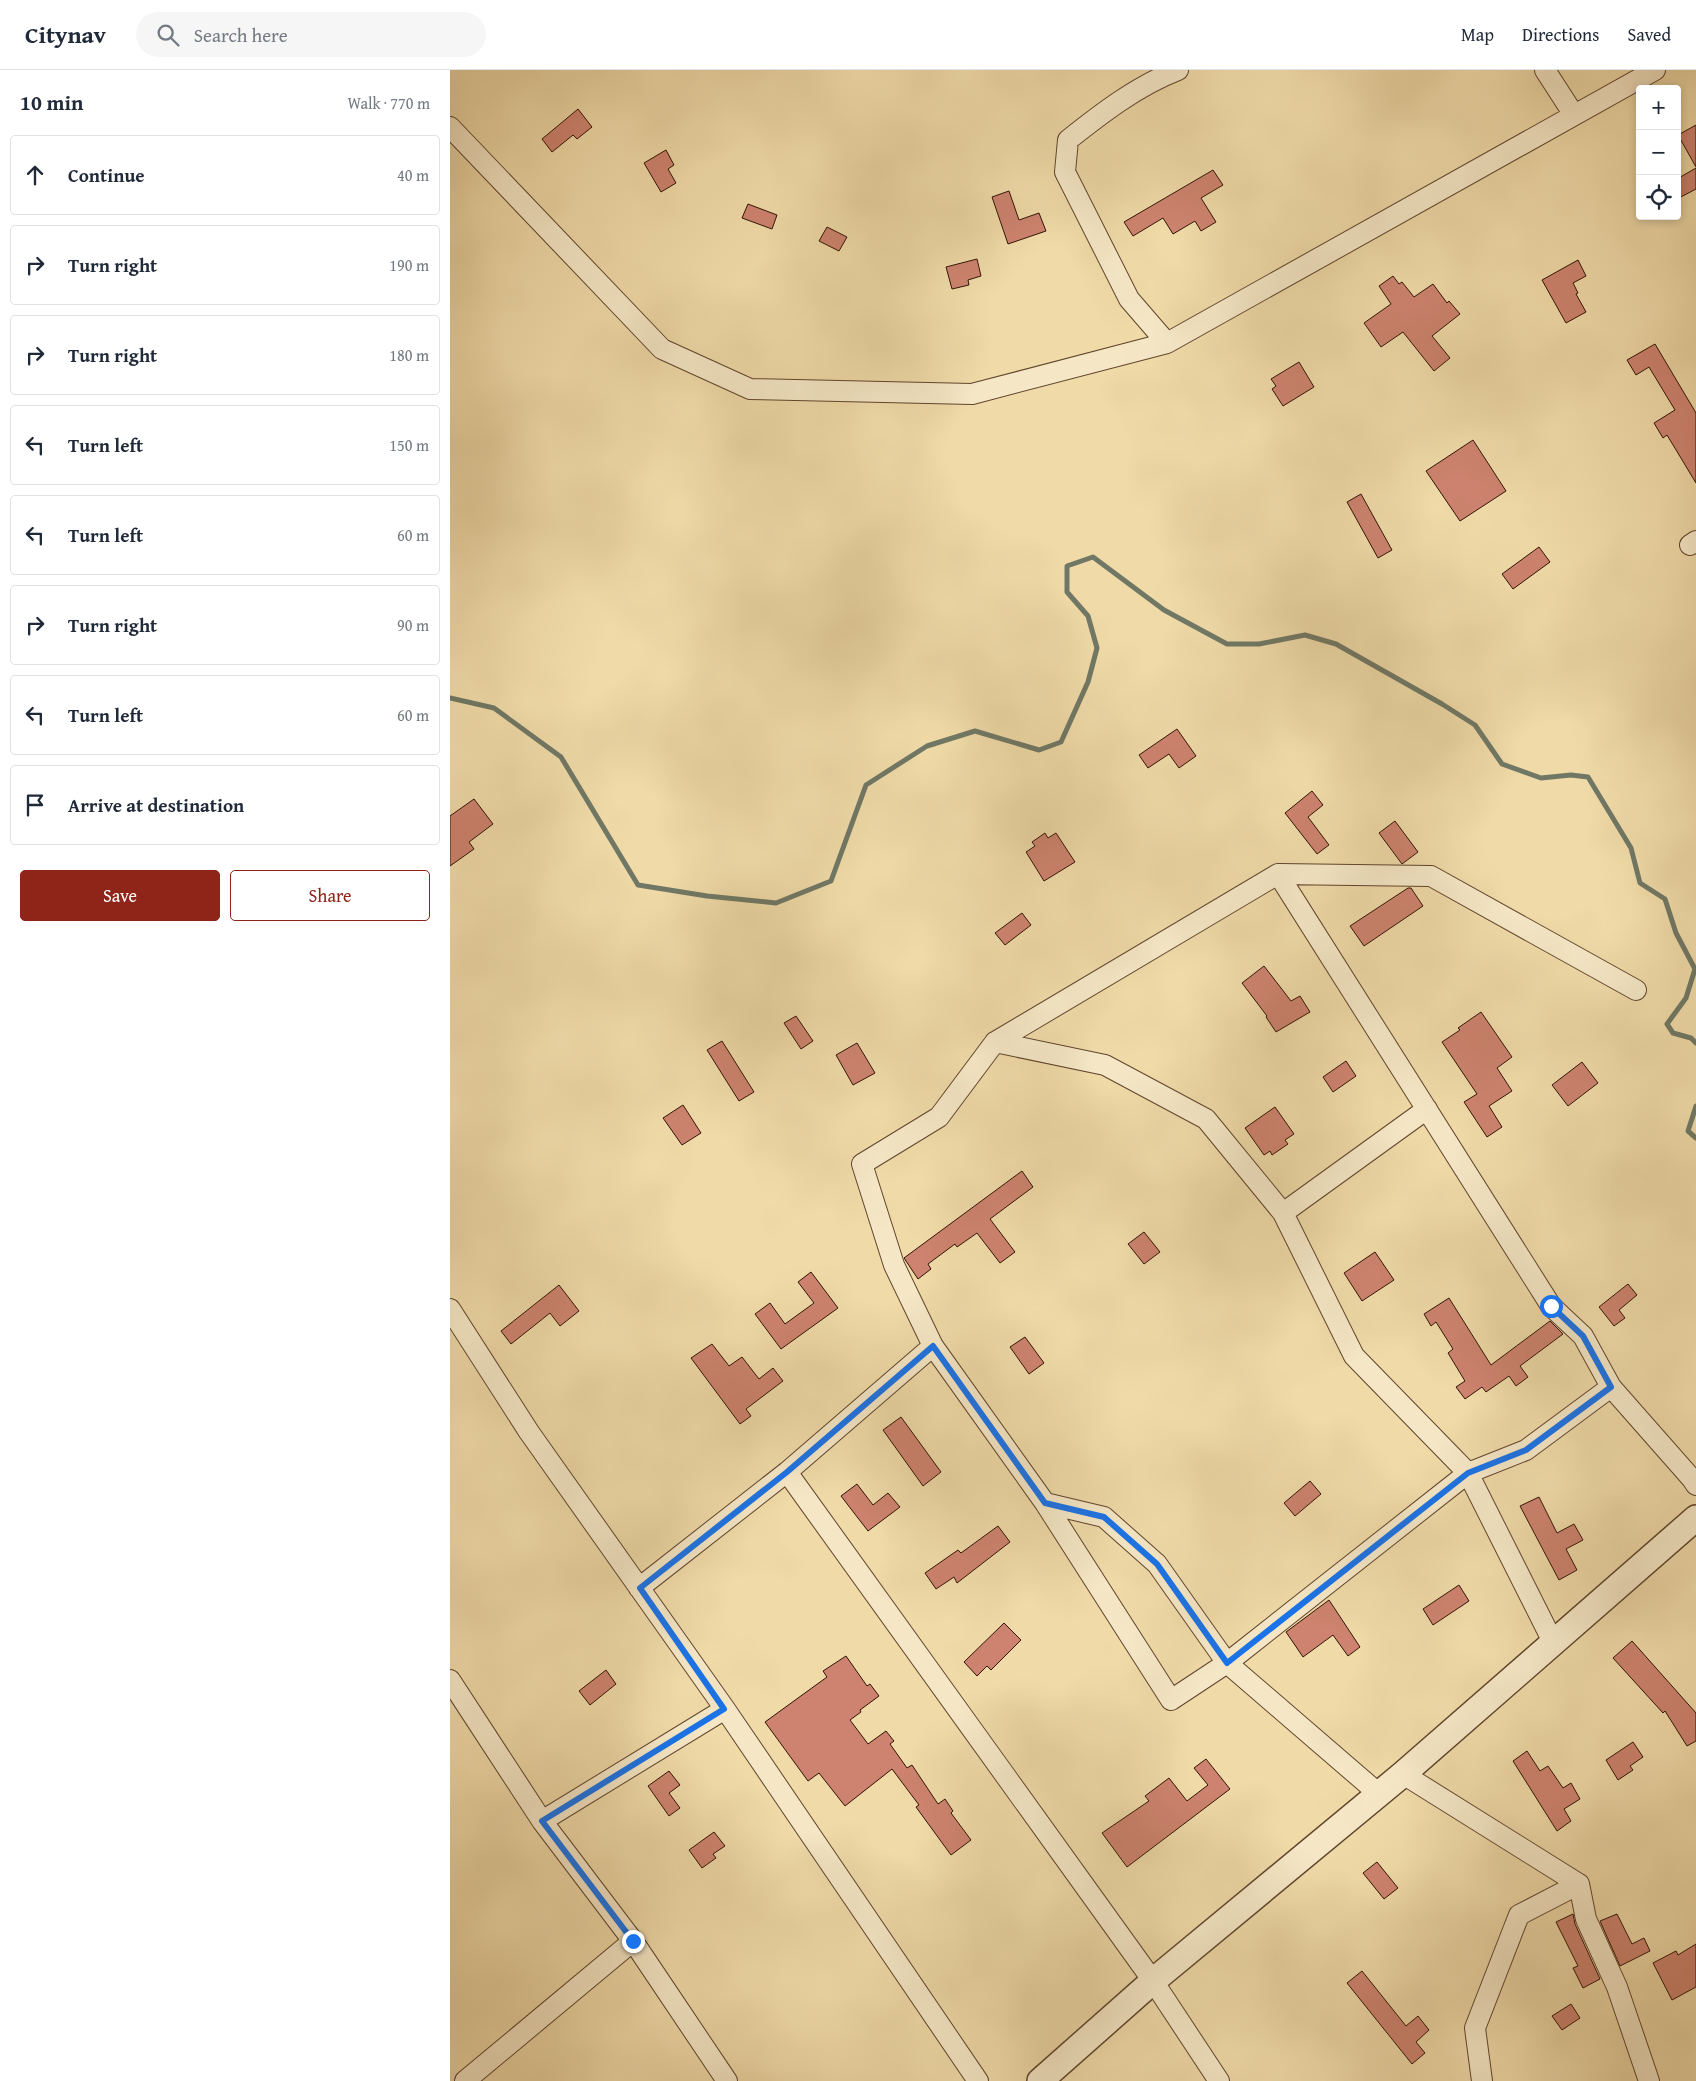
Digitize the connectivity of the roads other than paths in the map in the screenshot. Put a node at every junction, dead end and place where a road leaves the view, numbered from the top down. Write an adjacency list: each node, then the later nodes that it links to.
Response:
1 (1545, 70): 4 (street)
2 (1655, 70): 4 (street)
3 (1167, 72): 6 (street)
4 (1574, 115): 6 (street)
5 (450, 127): 6 (street)
6 (1167, 343)
7 (1278, 874): 8 (street); 9 (street); 10 (street)
8 (1636, 990)
9 (995, 1042): 11 (street); 13 (street)
10 (1427, 1109): 11 (street); 14 (street)
11 (1283, 1213): 16 (street)
12 (450, 1309): 20 (street)
13 (933, 1346): 15 (street); 18 (street)
14 (1611, 1387): 16 (street); 17 (street)
15 (787, 1472): 20 (street); 30 (street)
16 (1468, 1473): 21 (street); 22 (street)
17 (1696, 1485)
18 (1045, 1503): 22 (street); 22 (street)
19 (1696, 1518): 21 (street)
20 (640, 1588): 24 (street)
21 (1553, 1642): 25 (street)
22 (1227, 1663): 26 (street)
23 (450, 1680): 27 (street)
24 (724, 1709): 27 (street); 33 (street)
25 (1403, 1774): 26 (street); 28 (street)
26 (1379, 1794): 30 (street)
27 (542, 1821): 29 (street)
28 (1579, 1884): 36 (street); 37 (street)
29 (633, 1941): 31 (street); 32 (street)
30 (1153, 1980): 34 (street); 35 (street)
31 (465, 2081)
32 (727, 2081)
33 (978, 2081)
34 (1040, 2081)
35 (1219, 2081)
36 (1482, 2081)
37 (1649, 2081)

